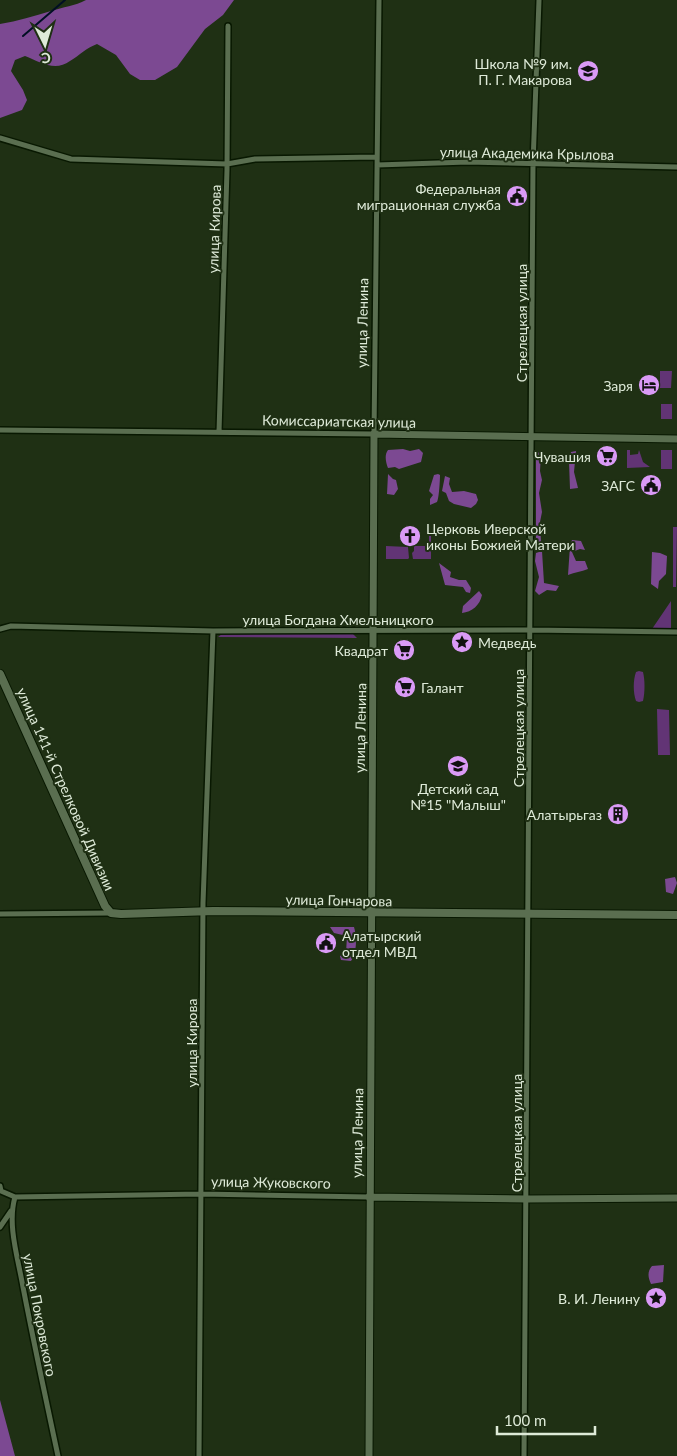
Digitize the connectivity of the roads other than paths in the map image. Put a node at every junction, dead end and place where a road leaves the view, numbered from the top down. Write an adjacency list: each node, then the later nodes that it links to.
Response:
1 (379, 0): 5 (street, улица Ленина)
2 (539, 0): 7 (street, Стрелецкая улица)
3 (228, 26): 6 (street, улица Кирова)
4 (0, 138): 6 (street)
5 (376, 157): 6 (street); 8 (street, улица Ленина)
6 (227, 164): 11 (street, улица Кирова)
7 (533, 164): 8 (street, улица Академика Крылова); 9 (street, улица Академика Крылова); 13 (street, Стрелецкая улица)
8 (376, 165): 12 (street, улица Ленина)
9 (677, 167)
10 (0, 430): 11 (street, Комиссариатская улица)
11 (219, 432): 12 (street, Комиссариатская улица)
12 (374, 434): 13 (street, Комиссариатская улица); 18 (street, улица Ленина)
13 (532, 437): 14 (street, Комиссариатская улица); 17 (street, Стрелецкая улица)
14 (677, 439)
15 (0, 628): 16 (street, улица Богдана Хмельницкого)
16 (213, 630): 18 (street, улица Богдана Хмельницкого); 21 (street, улица Кирова)
17 (530, 630): 18 (street, улица Богдана Хмельницкого); 19 (street, улица Богдана Хмельницкого); 25 (street, Стрелецкая улица)
18 (373, 631): 23 (street, улица Ленина)
19 (677, 632)
20 (0, 674): 22 (main road, улица 141-й Стрелковой Дивизии)
21 (203, 911): 22 (main road, улица Гончарова); 23 (main road, улица Гончарова); 28 (street, улица Кирова)
22 (111, 913): 24 (street, улица Гончарова)
23 (372, 913): 25 (main road, улица Гончарова); 30 (street, улица Ленина)
24 (0, 914)
25 (528, 914): 26 (main road, улица Гончарова); 32 (street, Стрелецкая улица)
26 (677, 915)
27 (0, 1186): 29 (street)
28 (201, 1194): 29 (street, улица Жуковского); 30 (street, улица Жуковского); 36 (street, улица Кирова)
29 (15, 1197): 33 (street, улица Покровского)
30 (369, 1197): 32 (street, улица Жуковского); 37 (street, улица Ленина)
31 (677, 1198): 32 (street, улица Жуковского)
32 (527, 1199): 38 (street, Стрелецкая улица)
33 (11, 1210): 34 (street); 35 (street, улица Покровского)
34 (0, 1227)
35 (58, 1456)
36 (199, 1456)
37 (368, 1456)
38 (524, 1456)

